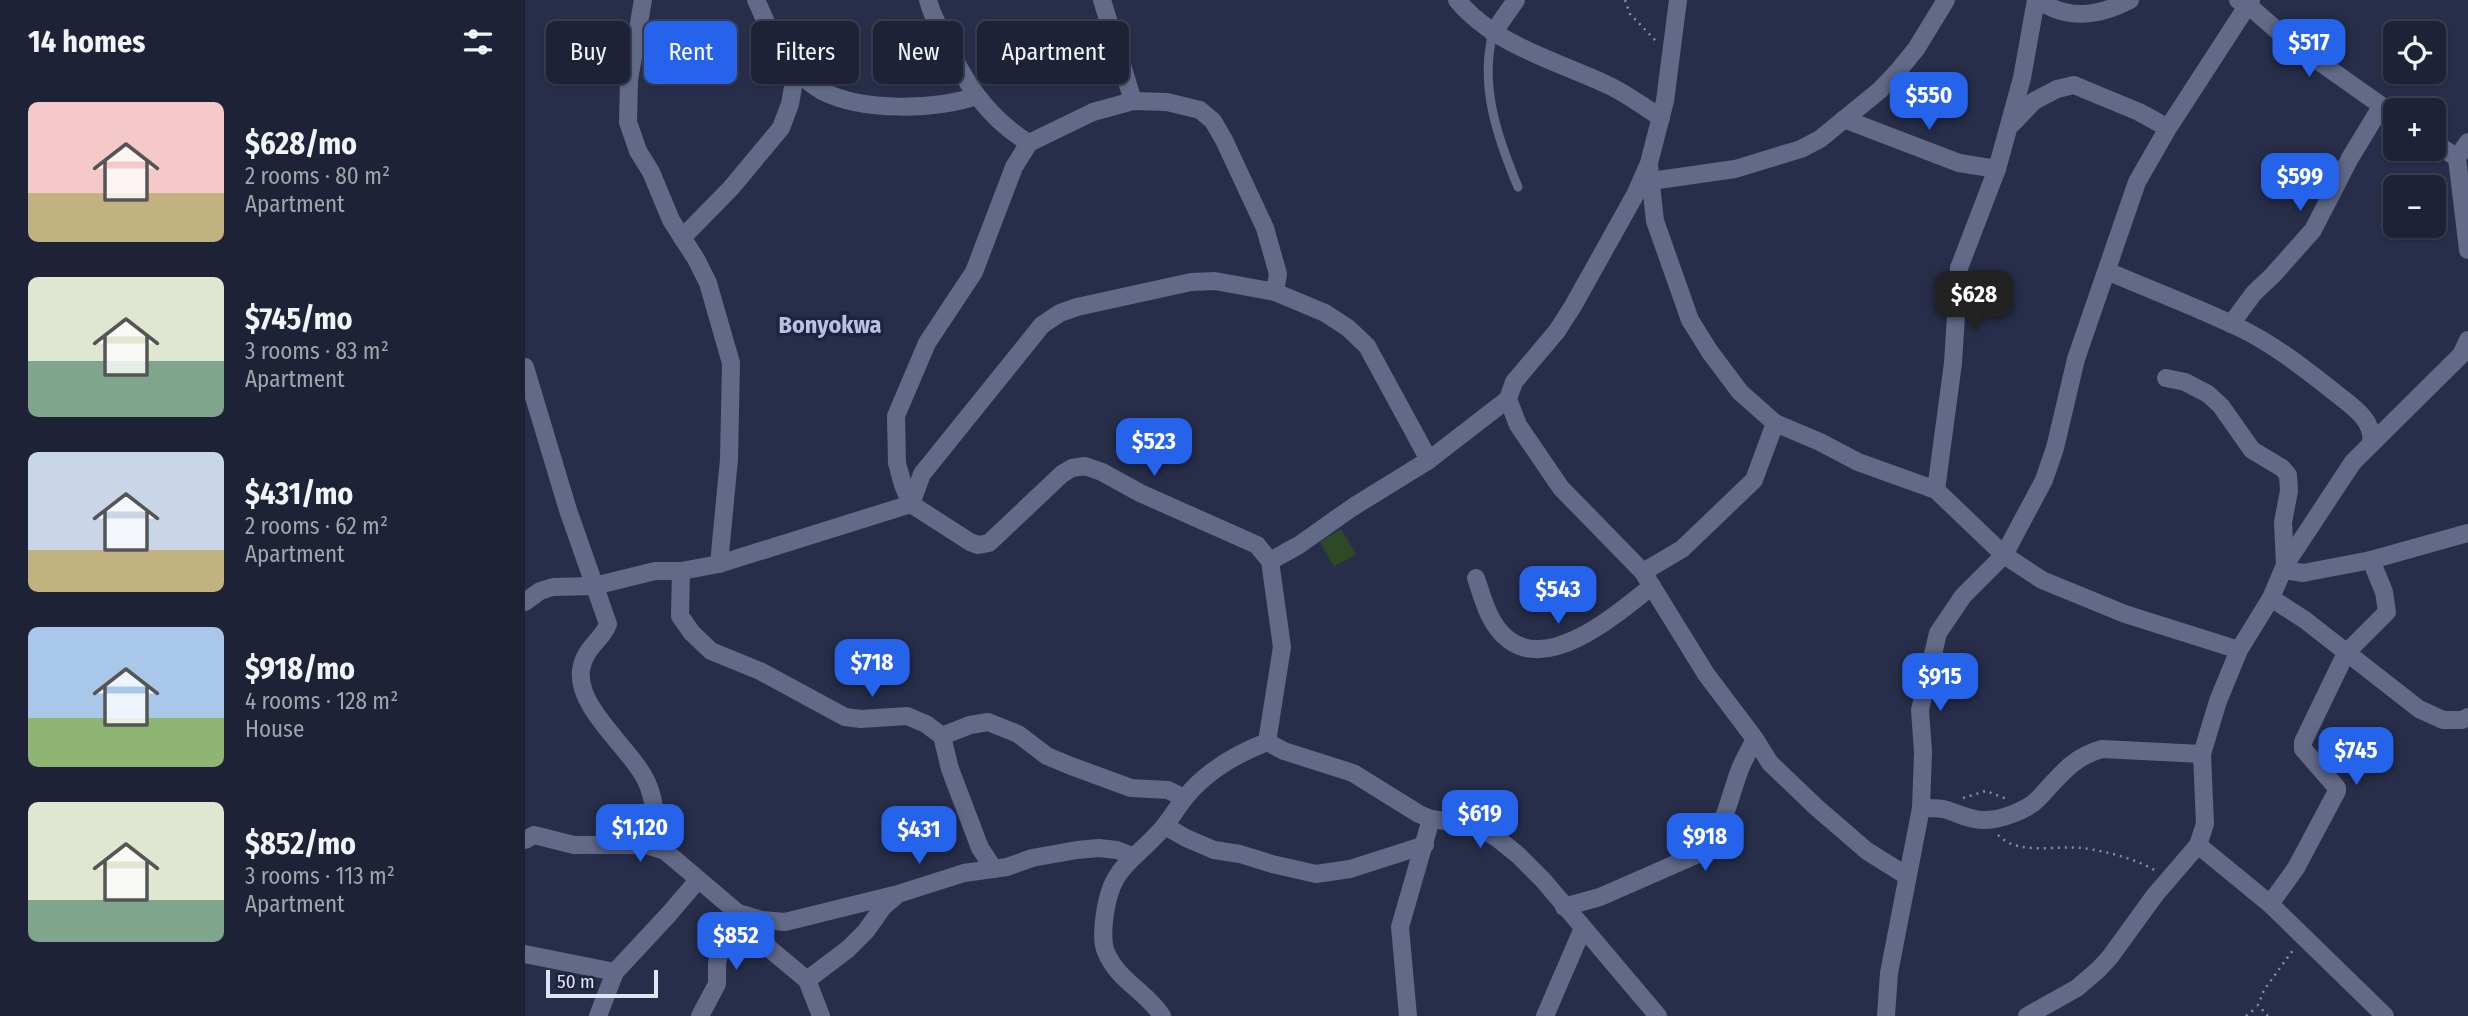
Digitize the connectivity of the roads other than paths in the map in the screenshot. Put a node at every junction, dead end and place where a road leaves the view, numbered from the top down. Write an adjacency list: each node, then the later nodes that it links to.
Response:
1 (643, 0): 31 (street)
2 (757, 0): 12 (street)
3 (928, 0): 16 (street)
4 (1102, 0): 17 (street)
5 (1457, 0): 13 (street)
6 (1516, 0): 13 (street)
7 (1678, 0): 20 (street)
8 (1946, 0): 21 (street)
9 (2037, 0): 10 (street); 22 (street)
10 (2130, 0)
11 (2246, 2): 18 (street); 23 (street)
12 (767, 21)
13 (1493, 33): 20 (street); 30 (lane)
14 (794, 84): 31 (street)
15 (814, 84): 16 (street)
16 (977, 96): 25 (street)
17 (1133, 101): 25 (street); 34 (street)
18 (2383, 107)
19 (2383, 117): 35 (street)
20 (1661, 118): 29 (street)
21 (1844, 120): 28 (street); 29 (street)
22 (2009, 127): 23 (street); 28 (street)
23 (2168, 128): 33 (street)
24 (2468, 142): 27 (street)
25 (1029, 143): 44 (street)
26 (2446, 150): 27 (street)
27 (2457, 158): 32 (street)
28 (1997, 169): 43 (street)
29 (1650, 172): 39 (street); 40 (street)
30 (1518, 187)
31 (682, 238): 49 (street)
32 (2468, 250)
33 (2107, 271): 35 (street); 46 (street)
34 (1275, 292): 42 (street); 44 (street)
35 (2231, 324): 41 (street)
36 (2468, 340): 41 (street)
37 (525, 367): 54 (street)
38 (2166, 378): 50 (street)
39 (1509, 400): 42 (street); 53 (street)
40 (1775, 423): 43 (street); 53 (street)
41 (2371, 444): 50 (street)
42 (1429, 460): 48 (street)
43 (1935, 490): 46 (street)
44 (911, 504): 48 (street); 49 (street)
45 (2468, 533): 47 (street)
46 (2004, 555): 57 (street); 65 (street)
47 (2371, 560): 50 (street); 58 (street)
48 (1270, 561): 62 (street)
49 (719, 564): 51 (street)
50 (2285, 565): 55 (street)
51 (681, 571): 54 (street); 60 (street)
52 (1476, 578): 53 (street)
53 (1648, 579): 61 (street)
54 (594, 586): 56 (street); 71 (street)
55 (2271, 598): 57 (street); 58 (street)
56 (525, 602)
57 (2239, 650): 63 (street)
58 (2346, 653): 59 (street); 77 (street)
59 (2468, 717)
60 (942, 737): 64 (street); 73 (street)
61 (1755, 739): 74 (street); 78 (street)
62 (1267, 742): 64 (street); 66 (street)
63 (2203, 754): 65 (street); 70 (street)
64 (1184, 798): 67 (street)
65 (1921, 808): 74 (street)
66 (1431, 819): 69 (street); 78 (street)
67 (1165, 826): 69 (street); 72 (street)
68 (528, 836): 71 (street)
69 (1425, 845): 88 (street)
70 (2198, 845): 77 (street); 92 (street)
71 (659, 849): 75 (street)
72 (1132, 856): 73 (street); 87 (street)
73 (994, 869): 76 (street)
74 (1907, 876): 91 (street)
75 (698, 880): 79 (street); 82 (street)
76 (898, 894): 79 (street); 83 (street)
77 (2270, 904): 93 (street)
78 (1564, 907): 80 (street)
79 (738, 913): 83 (street); 85 (street)
80 (1583, 928): 89 (street); 90 (street)
81 (525, 954): 82 (street)
82 (615, 972): 84 (street)
83 (807, 981): 86 (street)
84 (598, 1016)
85 (700, 1016)
86 (821, 1016)
87 (1162, 1016)
88 (1408, 1016)
89 (1545, 1016)
90 (1658, 1016)
91 (1886, 1016)
92 (2027, 1016)
93 (2385, 1016)

